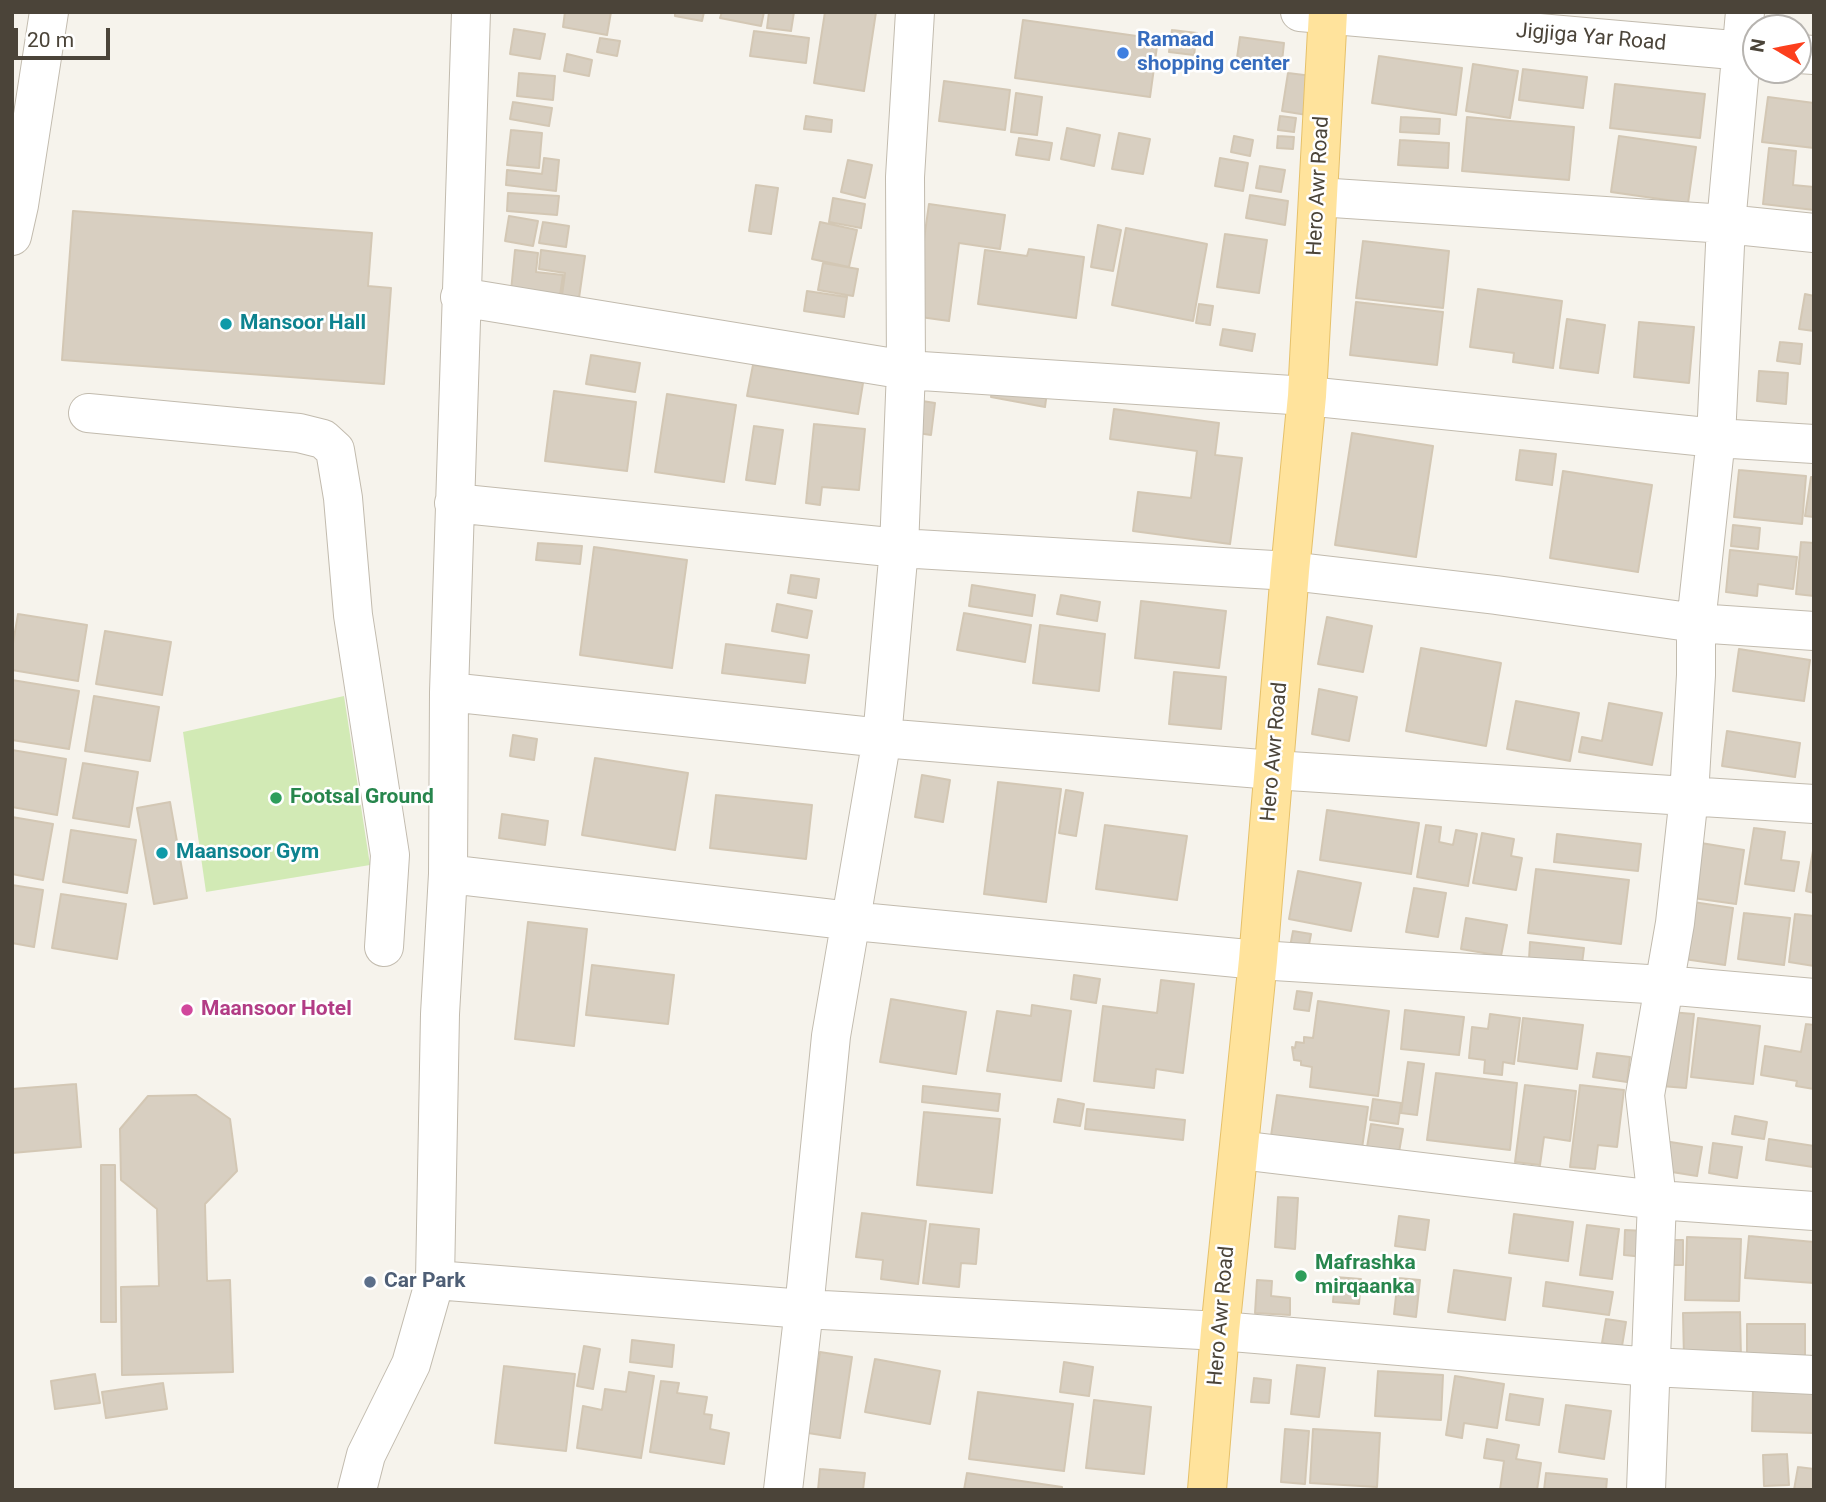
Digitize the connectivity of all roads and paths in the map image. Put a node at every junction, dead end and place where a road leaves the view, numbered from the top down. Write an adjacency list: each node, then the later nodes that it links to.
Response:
1 (49, 12): 8 (street)
2 (471, 12): 11 (street)
3 (915, 12): 12 (street)
4 (1318, 13): 5 (street, Jigjiga Yar Road); 7 (main road, Hero Awr Road)
5 (1742, 51)
6 (1745, 84): 9 (street)
7 (1318, 197): 9 (street); 13 (main road, Hero Awr Road)
8 (15, 215)
9 (1727, 224): 10 (street); 15 (street)
10 (1814, 233)
11 (460, 297): 12 (street); 17 (street)
12 (906, 370): 13 (street); 18 (street)
13 (1307, 396): 15 (street); 19 (main road, Hero Awr Road)
14 (88, 413): 29 (street)
15 (1716, 438): 16 (street); 20 (street)
16 (1814, 444)
17 (454, 503): 18 (street); 22 (street)
18 (899, 548): 19 (street); 23 (street)
19 (1290, 571): 20 (street); 24 (main road, Hero Awr Road)
20 (1696, 623): 21 (street); 25 (street)
21 (1814, 631)
22 (449, 692): 23 (street); 27 (street)
23 (882, 738): 24 (street); 28 (street)
24 (1273, 770): 25 (street); 30 (main road, Hero Awr Road)
25 (1689, 796): 26 (street); 31 (street)
26 (1814, 804)
27 (448, 874): 28 (street); 36 (street)
28 (852, 921): 30 (street); 37 (street)
29 (384, 947)
30 (1258, 960): 31 (street); 33 (main road, Hero Awr Road)
31 (1664, 985): 32 (street); 34 (street)
32 (1814, 998)
33 (1239, 1150): 34 (street); 38 (main road, Hero Awr Road)
34 (1657, 1200): 35 (street); 39 (street)
35 (1814, 1211)
36 (435, 1280): 37 (street); 41 (street)
37 (804, 1309): 38 (street); 42 (street)
38 (1220, 1331): 39 (street); 43 (main road, Hero Awr Road)
39 (1651, 1367): 40 (street); 44 (street)
40 (1814, 1375)
41 (357, 1490)
42 (783, 1490)
43 (1207, 1490)
44 (1646, 1490)

